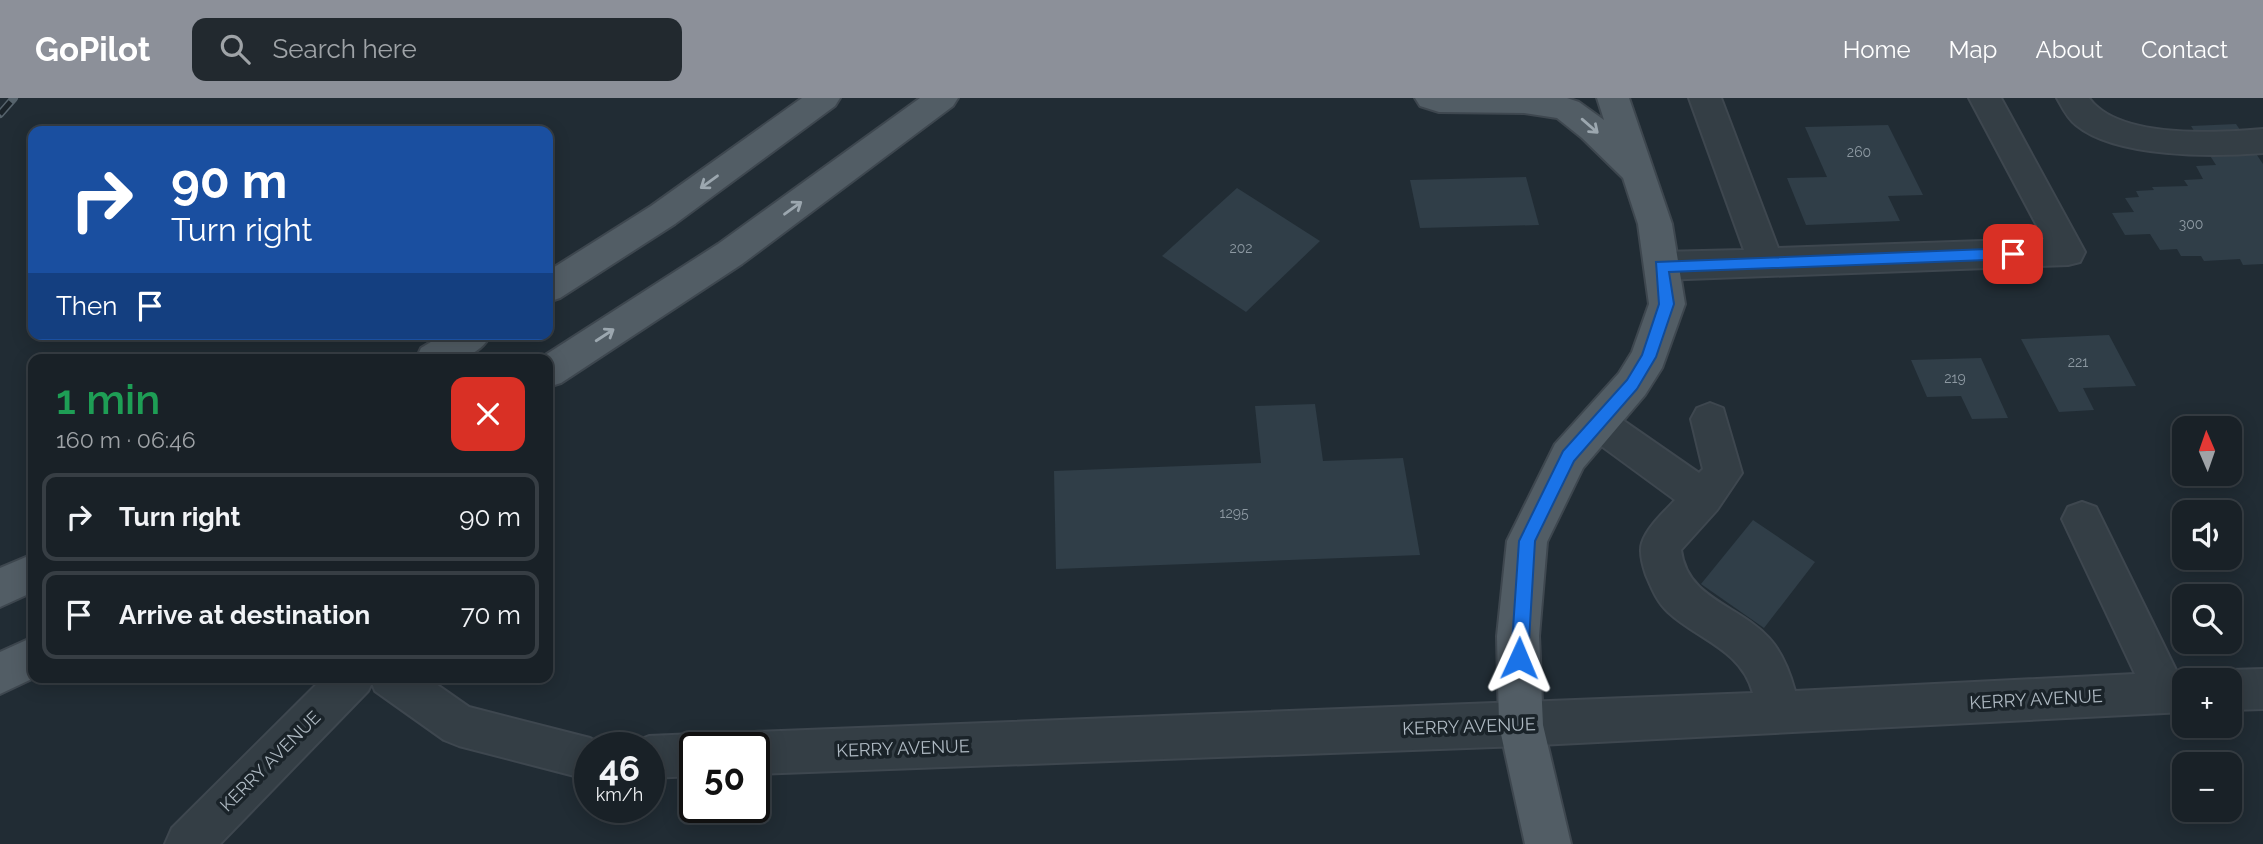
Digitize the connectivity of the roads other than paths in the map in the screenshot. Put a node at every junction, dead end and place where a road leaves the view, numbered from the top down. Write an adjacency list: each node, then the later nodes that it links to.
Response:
1 (824, 98): 12 (main road, one-way to 12)
2 (942, 98): 15 (main road, one-way to 2)
3 (1431, 98): 9 (main road, one-way to 9)
4 (1613, 98): 9 (main road)
5 (1705, 98): 10 (street)
6 (1985, 98): 10 (street)
7 (2073, 98): 8 (street)
8 (2263, 141)
9 (1641, 178): 11 (main road)
10 (1766, 262): 11 (street)
11 (1661, 266): 17 (main road)
12 (553, 285)
13 (464, 340): 14 (main road)
14 (442, 354)
15 (553, 369)
16 (1710, 419): 18 (street)
17 (1598, 423): 18 (street); 31 (main road)
18 (1703, 498): 30 (street)
19 (2082, 519): 26 (street)
20 (28, 575): 21 (main road)
21 (0, 589)
22 (28, 660): 23 (main road)
23 (0, 674)
24 (347, 683): 34 (street, KERRY AVENUE)
25 (399, 683): 33 (street)
26 (2172, 686)
27 (2263, 689): 28 (street)
28 (2242, 690)
29 (2172, 692): 30 (street, KERRY AVENUE)
30 (1780, 712): 31 (street, KERRY AVENUE)
31 (1521, 725): 32 (street, KERRY AVENUE); 35 (main road)
32 (770, 752)
33 (574, 755)
34 (188, 844)
35 (1548, 844)

